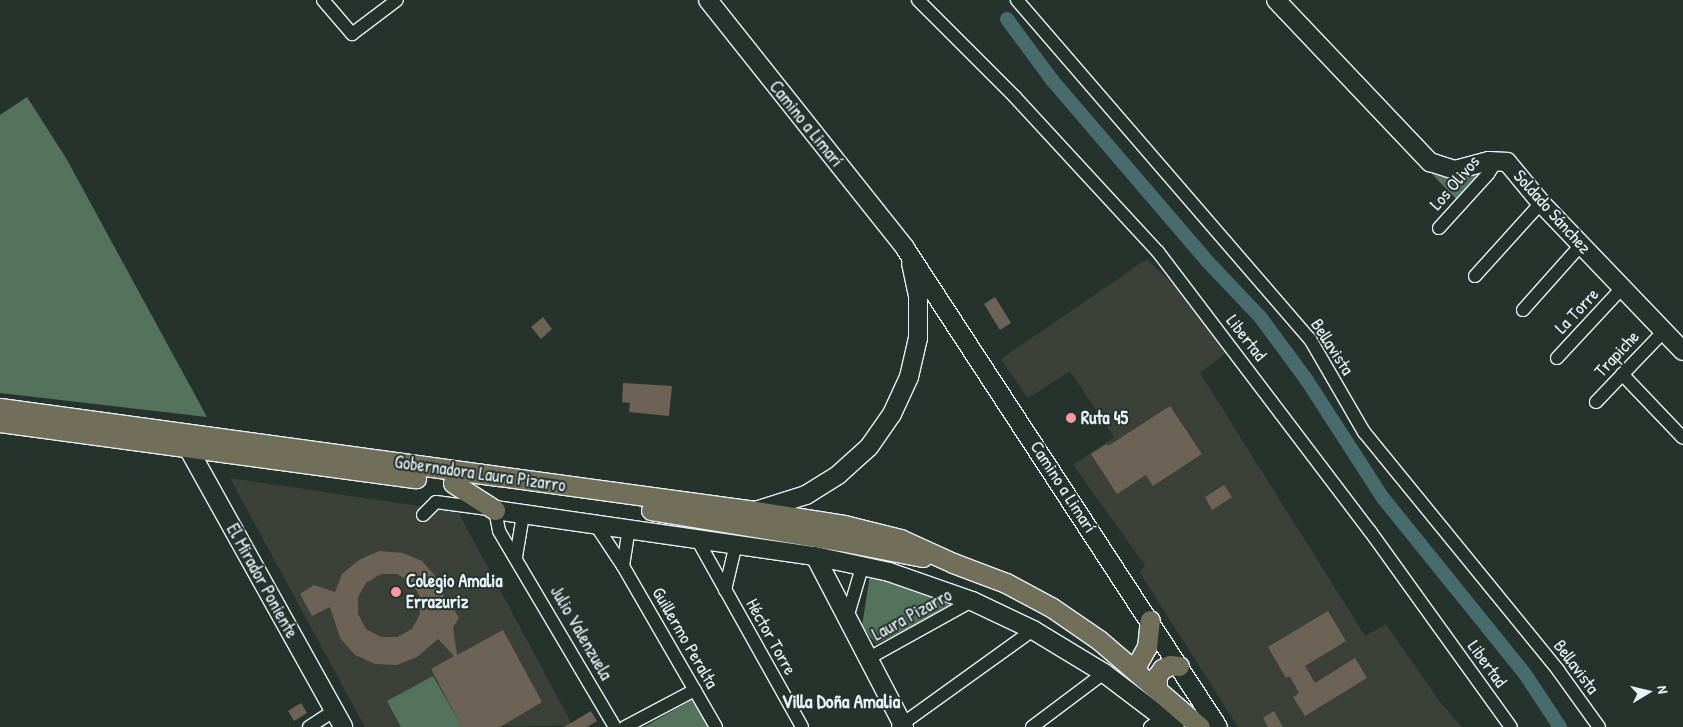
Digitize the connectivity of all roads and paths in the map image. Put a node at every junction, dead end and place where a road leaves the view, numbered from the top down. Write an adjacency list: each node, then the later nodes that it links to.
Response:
1 (397, 0): 6 (street)
2 (708, 0): 11 (street, Camino a Limarí)
3 (918, 0): 64 (street, Libertad)
4 (1017, 0): 65 (street, Bellavista)
5 (1276, 0): 7 (street, Soldado Sánchez)
6 (326, 1)
7 (1497, 160): 8 (street, Soldado Sánchez); 9 (street, Los Olivos)
8 (1541, 203): 10 (street, Soldado Sánchez); 12 (street)
9 (1439, 228)
10 (1581, 245): 13 (street, Soldado Sánchez); 15 (street)
11 (905, 248): 14 (street, Camino a Limarí); 16 (street, Camino a Limarí)
12 (1475, 276)
13 (1622, 288): 17 (street, Soldado Sánchez); 19 (street, La Torre)
14 (947, 309): 16 (street); 44 (street, Camino a Limarí)
15 (1523, 310)
16 (920, 318): 28 (street, Camino a Limarí)
17 (1664, 331): 18 (street, Soldado Sánchez); 20 (street, Trapiche)
18 (1683, 351)
19 (1557, 358)
20 (1622, 374): 21 (street, Trapiche); 24 (street)
21 (1596, 402)
22 (0, 408): 25 (main road, Gobernadora Laura Pizarro)
23 (0, 422): 25 (main road, Gobernadora Laura Pizarro)
24 (1683, 438)
25 (187, 440): 26 (main road, Gobernadora Laura Pizarro); 28 (main road, Gobernadora Laura Pizarro); 52 (street, El Mirador Poniente)
26 (453, 483): 27 (main road); 29 (main road, Gobernadora Laura Pizarro)
27 (496, 510): 30 (street, Gobernadora Laura Pizarro); 31 (street, Gobernadora Laura Pizarro); 37 (street, Julio Valenzuela)
28 (755, 511): 29 (main road); 38 (main road, Gobernadora Laura Pizarro)
29 (679, 514): 38 (main road, Gobernadora Laura Pizarro)
30 (423, 515)
31 (523, 515): 32 (street, Gobernadora Laura Pizarro); 37 (street)
32 (595, 524): 33 (street, Gobernadora Laura Pizarro); 40 (street, Guillermo Peralta)
33 (629, 529): 34 (street, Gobernadora Laura Pizarro); 40 (street)
34 (697, 539): 35 (street, Gobernadora Laura Pizarro); 41 (street, Héctor Torre)
35 (736, 544): 36 (street, Gobernadora Laura Pizarro); 41 (street, Héctor Torre)
36 (815, 556): 39 (street, Gobernadora Laura Pizarro); 43 (street)
37 (516, 557): 57 (street, Julio Valenzuela)
38 (953, 563): 48 (main road, Gobernadora Laura Pizarro)
39 (863, 564): 42 (street, Gobernadora Laura Pizarro); 43 (street)
40 (623, 566): 51 (street, Guillermo Peralta)
41 (725, 590): 60 (street, Héctor Torre)
42 (972, 601): 45 (street, Gobernadora Laura Pizarro); 46 (street, Laura Pizarro)
43 (847, 618): 46 (street)
44 (1150, 620): 47 (street, Camino a Limarí); 48 (main road)
45 (1033, 630): 49 (street, Gobernadora Laura Pizarro); 54 (street)
46 (869, 658): 54 (street)
47 (1179, 666): 50 (main road); 63 (street, Camino a Limarí)
48 (1134, 670): 50 (main road, Gobernadora Laura Pizarro)
49 (1104, 673): 53 (street, Gobernadora Laura Pizarro); 61 (street)
50 (1156, 688): 62 (main road, Gobernadora Laura Pizarro)
51 (696, 690): 58 (street); 59 (street, Guillermo Peralta)
52 (334, 711): 55 (street); 56 (street, El Mirador Poniente)
53 (1163, 724)
54 (902, 726)
55 (309, 727)
56 (343, 727)
57 (615, 727)
58 (625, 727)
59 (716, 727)
60 (802, 727)
61 (1032, 727)
62 (1200, 727)
63 (1218, 727)
64 (1511, 727)
65 (1599, 727)

